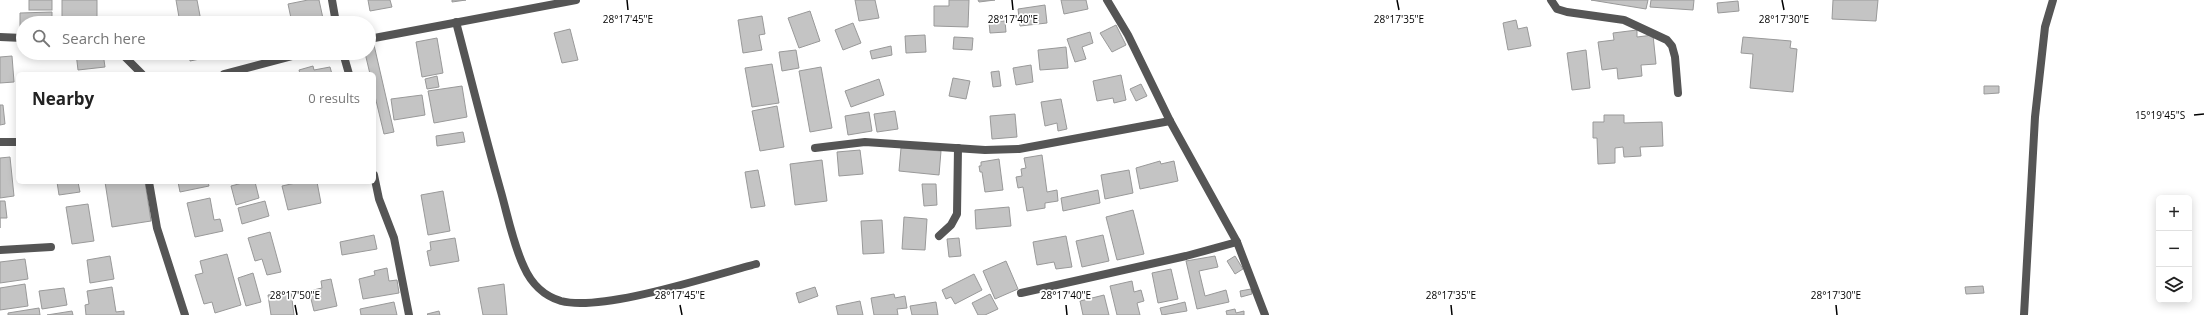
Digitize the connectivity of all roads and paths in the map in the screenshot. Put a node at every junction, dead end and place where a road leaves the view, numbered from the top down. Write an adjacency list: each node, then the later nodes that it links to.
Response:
1 (332, 0): 6 (street)
2 (576, 0): 7 (street)
3 (1107, 0): 19 (street)
4 (1551, 0): 18 (street)
5 (2052, 0): 35 (street)
6 (335, 16)
7 (456, 22): 10 (street); 30 (street)
8 (0, 37): 9 (street)
9 (16, 38)
10 (376, 38)
11 (277, 60): 16 (street)
12 (345, 60): 17 (street)
13 (128, 62): 14 (street); 15 (street)
14 (130, 72)
15 (140, 72)
16 (232, 72)
17 (348, 72)
18 (1678, 93)
19 (1170, 121): 23 (street); 27 (street)
20 (0, 142): 21 (street)
21 (16, 142)
22 (815, 148): 23 (street)
23 (958, 148): 26 (street)
24 (149, 184): 32 (street)
25 (376, 184): 33 (street)
26 (939, 236)
27 (1237, 242): 31 (street); 34 (street)
28 (51, 247): 29 (street)
29 (0, 250)
30 (756, 264)
31 (1021, 293)
32 (185, 315)
33 (409, 315)
34 (1265, 315)
35 (2024, 315)

